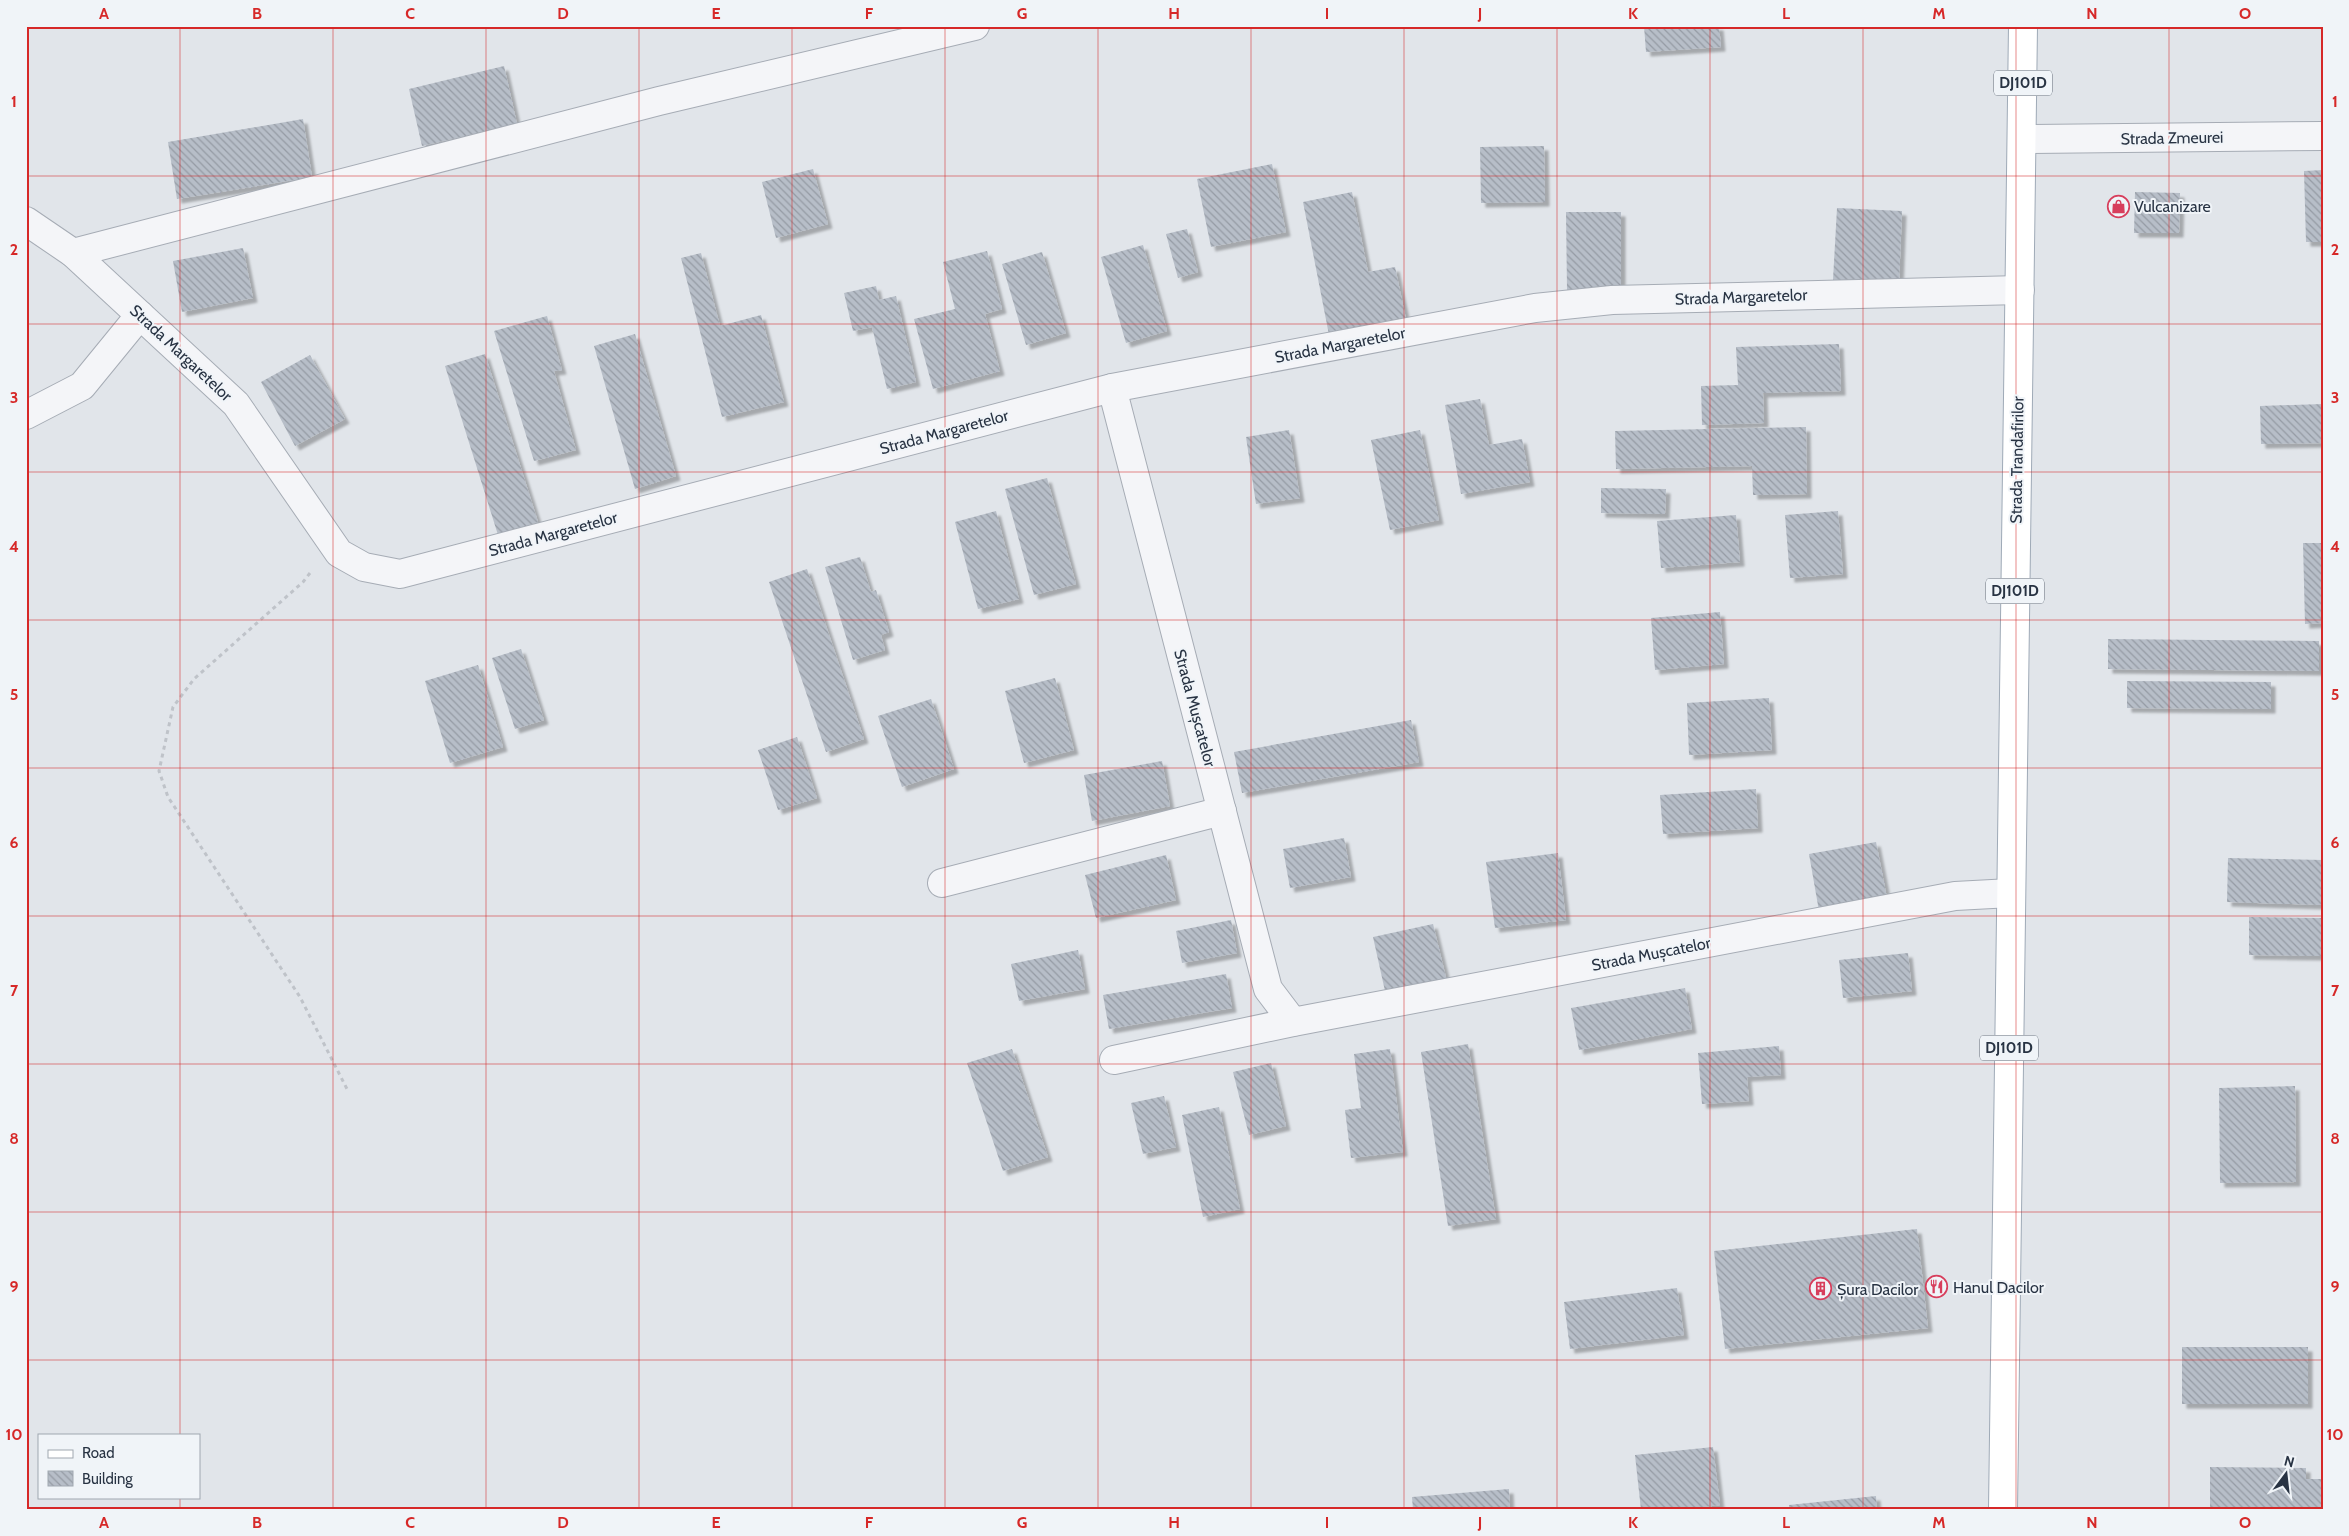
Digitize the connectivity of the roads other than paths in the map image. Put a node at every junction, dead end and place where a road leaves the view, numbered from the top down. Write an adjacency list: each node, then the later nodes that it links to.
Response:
1 (975, 26): 6 (street)
2 (2023, 26): 4 (main road, Strada Trandafirilor / DJ101D)
3 (2323, 136): 4 (street, Strada Zmeurei)
4 (2022, 139): 7 (main road, Strada Trandafirilor / DJ101D)
5 (26, 220): 6 (street, Strada Margaretelor)
6 (73, 253): 8 (street, Strada Margaretelor)
7 (2020, 290): 9 (street, Strada Margaretelor); 13 (main road, Strada Trandafirilor / DJ101D)
8 (140, 315): 9 (street, Strada Margaretelor); 10 (street)
9 (1112, 388): 11 (street, Strada Mușcatelor)
10 (26, 415)
11 (1222, 811): 12 (street); 14 (street, Strada Mușcatelor)
12 (942, 883)
13 (2011, 893): 14 (street, Strada Mușcatelor); 16 (main road, DJ101D)
14 (1293, 1022): 15 (street, Strada Mușcatelor)
15 (1114, 1060)
16 (2004, 1510)

